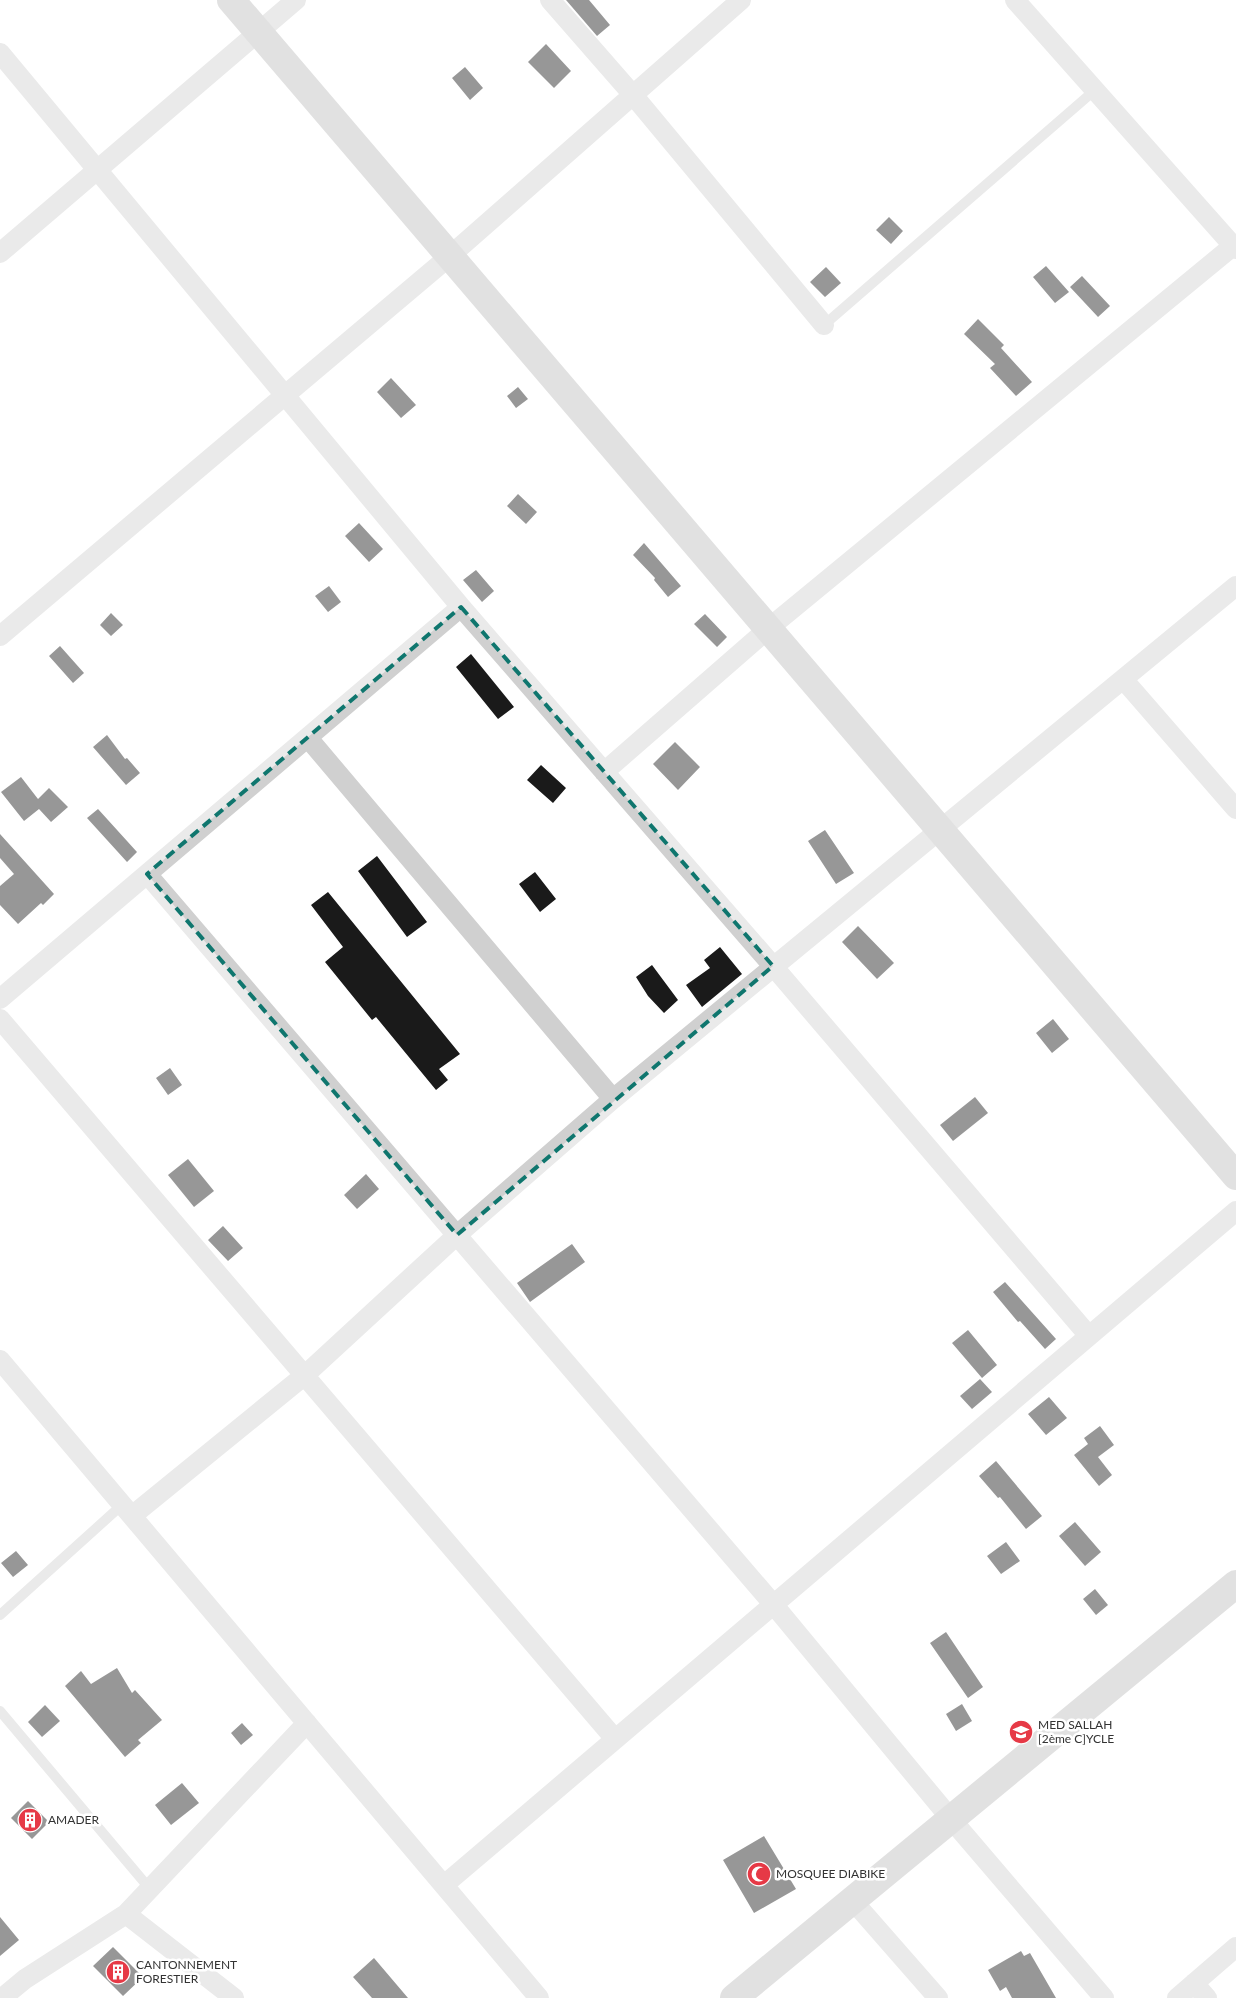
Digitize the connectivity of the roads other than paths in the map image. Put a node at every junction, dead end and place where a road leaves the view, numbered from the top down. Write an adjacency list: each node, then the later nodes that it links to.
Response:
1 (231, 0): 6 (street)
2 (296, 0): 6 (street)
3 (550, 0): 9 (street)
4 (741, 0): 9 (street)
5 (1015, 0): 8 (street)
6 (258, 32): 10 (street); 13 (street)
7 (0, 53): 10 (street)
8 (1095, 90): 11 (street); 14 (lane)
9 (633, 95): 13 (street); 14 (street)
10 (96, 171): 12 (street); 15 (street)
11 (1235, 247): 18 (street)
12 (0, 253)
13 (450, 254): 15 (street); 18 (street)
14 (824, 325)
15 (285, 394): 17 (street); 19 (street)
16 (1236, 586): 20 (street)
17 (461, 607): 21 (street); 22 (street)
18 (769, 628): 22 (street); 24 (street)
19 (0, 636)
20 (1124, 679): 23 (street); 24 (street)
21 (308, 738): 25 (street); 29 (street)
22 (604, 772): 26 (street)
23 (1236, 809)
24 (941, 830): 26 (street); 30 (street)
25 (147, 874): 27 (street); 32 (street)
26 (773, 966): 29 (street); 33 (street)
27 (0, 999)
28 (0, 1019): 35 (street)
29 (613, 1099): 32 (street)
30 (1236, 1176)
31 (1236, 1211): 33 (street)
32 (457, 1235): 35 (street); 38 (street)
33 (1089, 1336): 38 (street)
34 (2, 1365): 36 (street)
35 (305, 1375): 36 (street); 42 (street)
36 (128, 1510): 39 (lane); 41 (street)
37 (1236, 1584): 43 (street)
38 (774, 1604): 42 (street); 43 (street)
39 (0, 1615)
40 (0, 1711): 45 (lane)
41 (307, 1723): 44 (street); 45 (street)
42 (616, 1739): 44 (street)
43 (951, 1819): 46 (street); 55 (street)
44 (444, 1885): 52 (street)
45 (150, 1889): 47 (street)
46 (853, 1901): 53 (street); 54 (street)
47 (126, 1914): 50 (street); 51 (street)
48 (1236, 1947): 49 (street)
49 (1194, 1983): 56 (street); 57 (street)
50 (2, 1998)
51 (234, 1998)
52 (539, 1998)
53 (734, 1998)
54 (938, 1998)
55 (1104, 1998)
56 (1177, 1998)
57 (1207, 1998)

